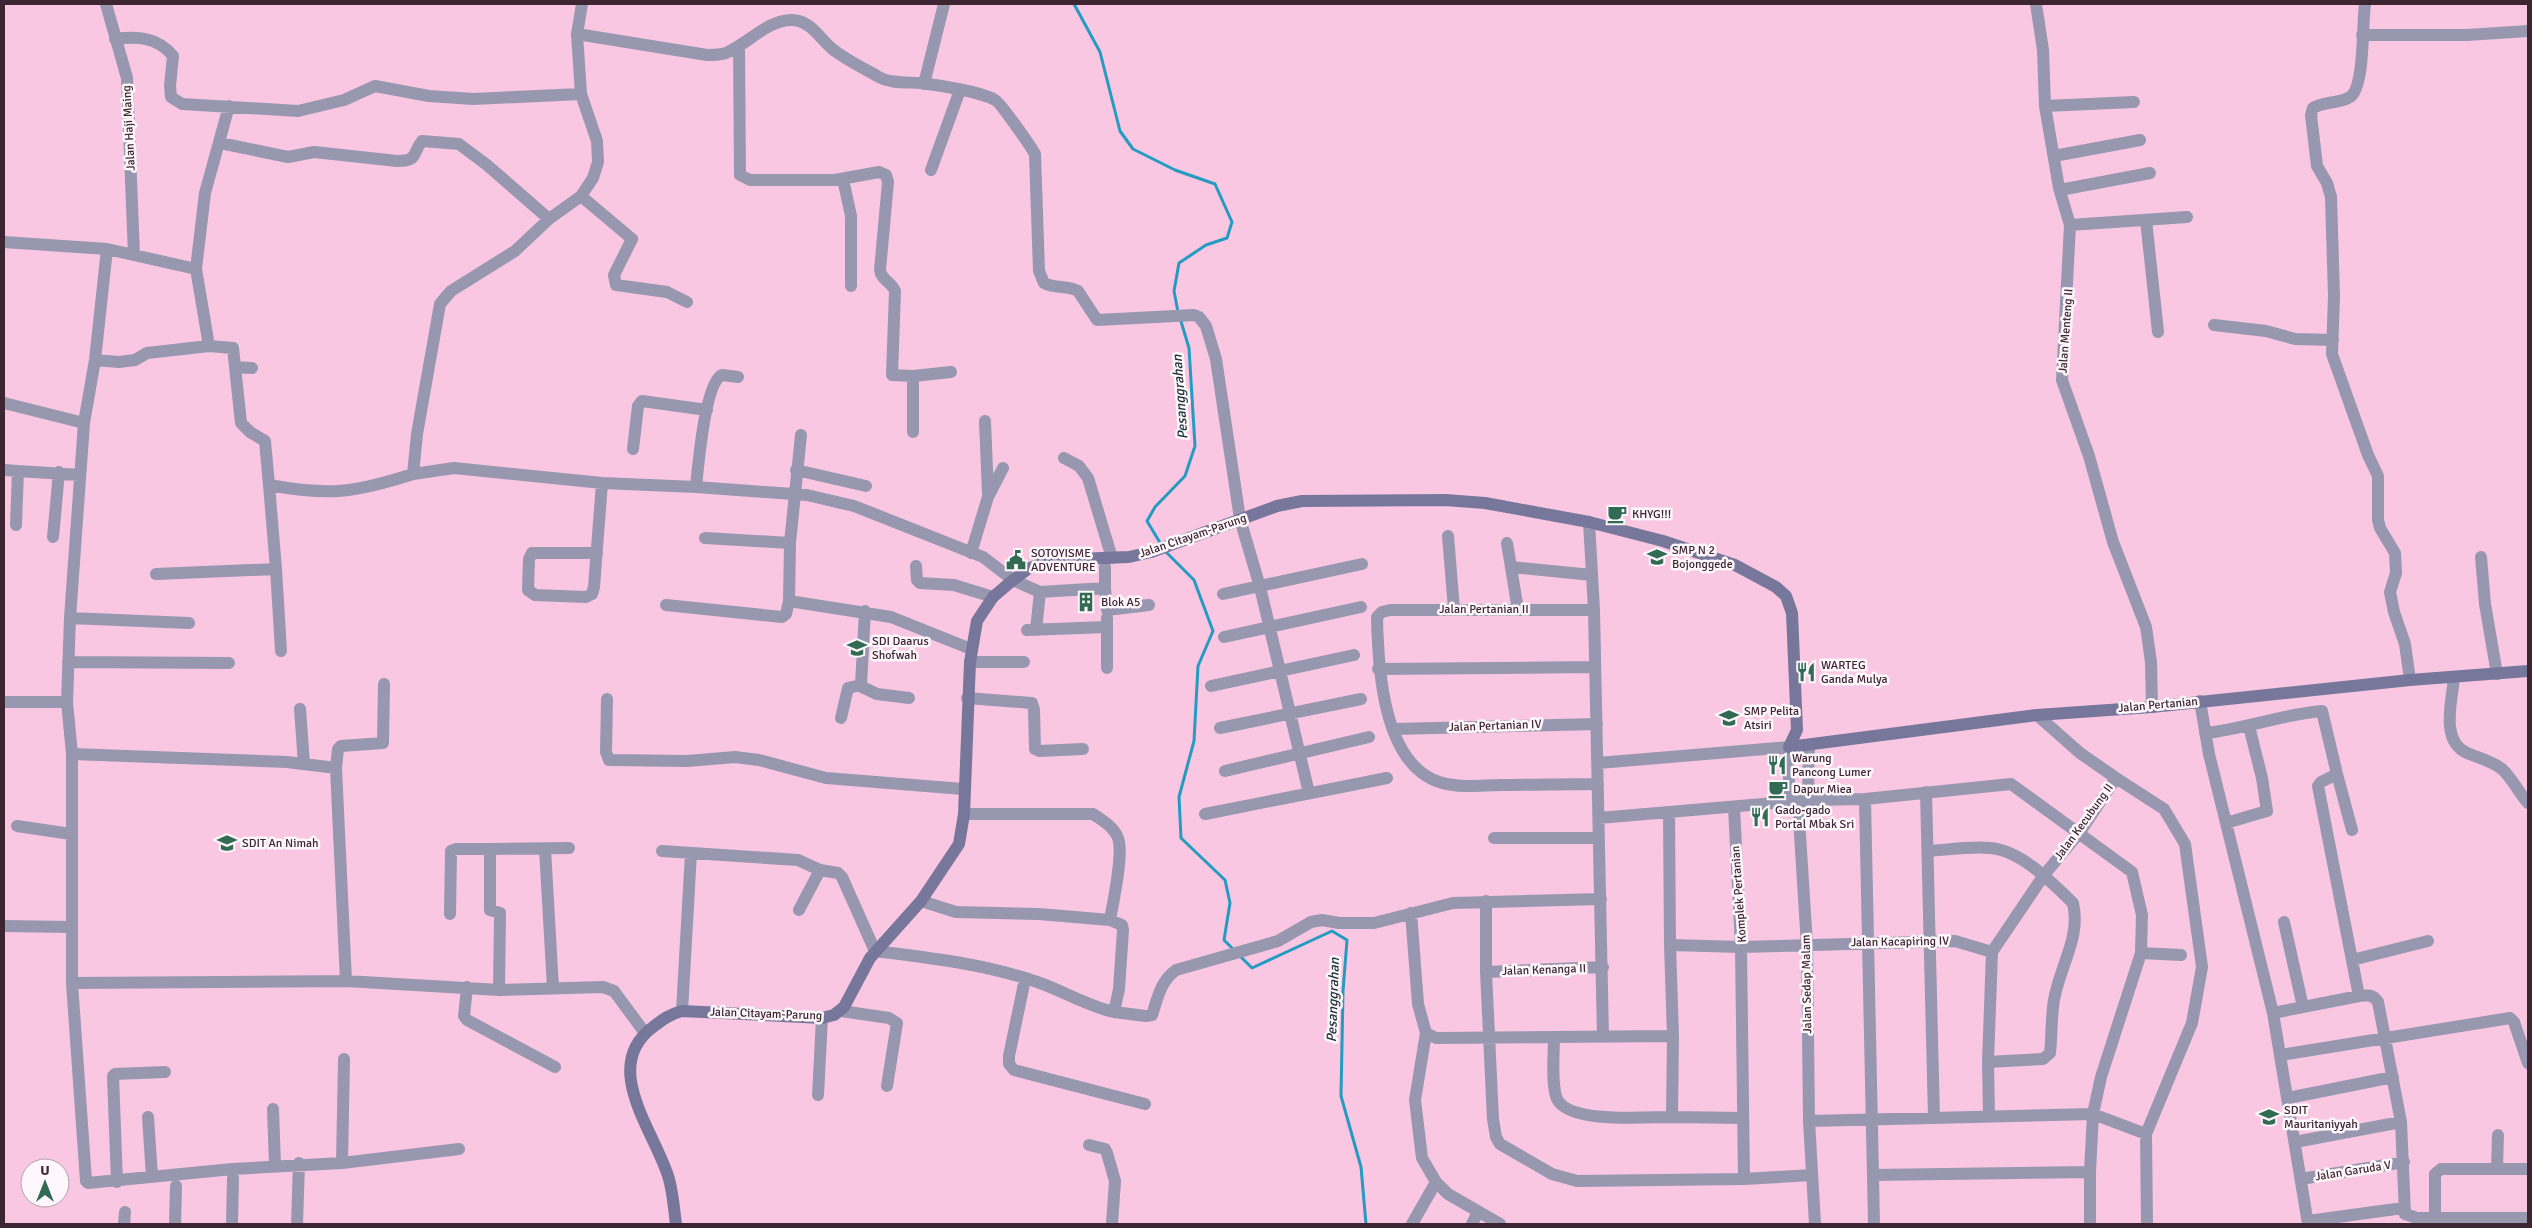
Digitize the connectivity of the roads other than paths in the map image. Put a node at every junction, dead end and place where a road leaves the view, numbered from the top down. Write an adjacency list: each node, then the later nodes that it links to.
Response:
1 (106, 4): 9 (street, Jalan Haji Maing)
2 (582, 4): 7 (street)
3 (944, 4): 11 (street)
4 (2036, 4): 16 (street, Jalan Menteng II)
5 (2365, 4): 8 (street)
6 (2528, 30): 8 (street)
7 (578, 34): 10 (street); 13 (street)
8 (2362, 35): 37 (street)
9 (115, 39): 15 (street); 31 (street, Jalan Haji Maing)
10 (740, 46): 11 (street); 22 (street)
11 (924, 84): 12 (street)
12 (960, 90): 20 (street); 66 (street)
13 (581, 94): 15 (street); 24 (street)
14 (2134, 102): 16 (street)
15 (229, 106): 18 (street)
16 (2045, 106): 19 (street, Jalan Menteng II)
17 (2140, 140): 19 (street)
18 (220, 143): 26 (street); 32 (street)
19 (2054, 156): 23 (street, Jalan Menteng II)
20 (931, 170)
21 (2150, 173): 23 (street)
22 (843, 179): 33 (street); 43 (street)
23 (2060, 190): 28 (street, Jalan Menteng II)
24 (581, 196): 26 (street); 34 (street)
25 (2187, 217): 27 (street)
26 (549, 219): 58 (street)
27 (2146, 220): 28 (street); 36 (street)
28 (2070, 225): 129 (street, Jalan Menteng II)
29 (4, 242): 30 (street)
30 (107, 249): 31 (street); 39 (street)
31 (134, 255): 32 (street)
32 (196, 270): 38 (street)
33 (851, 286)
34 (687, 302)
35 (2214, 325): 37 (street)
36 (2158, 332)
37 (2333, 340): 118 (street)
38 (209, 346): 39 (street); 40 (street)
39 (95, 360): 48 (street)
40 (236, 367): 41 (street); 61 (street)
41 (252, 368)
42 (951, 372): 43 (street)
43 (913, 376): 49 (street)
44 (738, 377): 46 (street)
45 (4, 403): 48 (street)
46 (706, 410): 51 (street); 63 (street)
47 (986, 421): 65 (street)
48 (84, 423): 59 (street)
49 (913, 432)
50 (801, 435): 56 (street)
51 (633, 449)
52 (1064, 458): 77 (street)
53 (1003, 468): 65 (street)
54 (4, 470): 55 (street)
55 (18, 470): 57 (street); 68 (street)
56 (796, 470): 62 (street); 64 (street)
57 (59, 472): 59 (street); 70 (street)
58 (413, 474): 60 (street); 61 (street)
59 (80, 475): 99 (street)
60 (602, 483): 63 (street); 74 (street)
61 (268, 485): 81 (street)
62 (866, 486)
63 (696, 487): 64 (street)
64 (794, 494): 72 (street); 75 (street)
65 (988, 497): 75 (street)
66 (1240, 519): 67 (street, Jalan Citayam-Parung); 77 (street, Jalan Citayam-Parung); 85 (street)
67 (1589, 522): 83 (street); 138 (street, Jalan Citayam-Parung)
68 (16, 525)
69 (1448, 536): 94 (street)
70 (53, 537)
71 (705, 538): 72 (street)
72 (790, 543): 90 (street)
73 (1507, 544): 80 (street)
74 (597, 553): 74 (street)
75 (971, 553): 84 (street)
76 (2481, 556): 116 (street)
77 (1108, 563): 84 (street, Jalan Citayam-Parung); 86 (street)
78 (1362, 564): 85 (street)
79 (916, 566): 89 (street)
80 (1511, 566): 83 (street); 96 (street)
81 (276, 569): 82 (street); 105 (street)
82 (156, 574)
83 (1592, 575): 97 (street)
84 (1013, 580): 87 (street); 89 (street, Jalan Citayam-Parung)
85 (1260, 587): 88 (street); 102 (street)
86 (1106, 588): 87 (street); 95 (street)
87 (1040, 592): 101 (street)
88 (1223, 594)
89 (993, 597): 104 (street, Jalan Citayam-Parung)
90 (789, 600): 91 (street); 98 (street)
91 (666, 605)
92 (1149, 605): 95 (street)
93 (1361, 607): 102 (street)
94 (1454, 609): 96 (street, Jalan Pertanian II); 113 (street, Jalan Pertanian II)
95 (1107, 610): 101 (street)
96 (1518, 610): 97 (street, Jalan Pertanian II)
97 (1594, 610): 111 (street)
98 (865, 611): 104 (street); 120 (street)
99 (70, 618): 100 (street); 107 (street)
100 (190, 623)
101 (1107, 627): 112 (street)
102 (1270, 627): 103 (street); 114 (street)
103 (1224, 637)
104 (971, 649): 108 (street, Jalan Citayam-Parung)
105 (281, 651)
106 (1354, 655): 114 (street)
107 (68, 662): 110 (street); 127 (street)
108 (970, 662): 109 (street); 123 (street, Jalan Citayam-Parung)
109 (1024, 662)
110 (229, 663)
111 (1595, 667): 113 (street); 134 (street)
112 (1106, 668)
113 (1378, 669): 137 (street)
114 (1280, 671): 121 (street); 131 (street)
115 (2528, 671): 116 (street, Jalan Pertanian)
116 (2497, 674): 117 (street, Jalan Pertanian)
117 (2454, 678): 118 (street, Jalan Pertanian); 160 (street)
118 (2410, 680): 128 (street, Jalan Pertanian)
119 (384, 684): 148 (street)
120 (860, 686): 122 (street); 133 (street)
121 (1211, 686)
122 (909, 698)
123 (967, 698): 143 (street); 154 (street, Jalan Citayam-Parung)
124 (607, 699): 154 (street)
125 (1361, 699): 131 (street)
126 (4, 702): 127 (street)
127 (67, 702): 144 (street)
128 (2200, 702): 129 (street, Jalan Pertanian); 139 (street)
129 (2152, 706): 132 (street, Jalan Pertanian)
130 (300, 709): 147 (street)
131 (1290, 714): 136 (street); 145 (street)
132 (2037, 716): 141 (street, Jalan Pertanian); 152 (street)
133 (841, 718)
134 (1597, 724): 137 (street, Jalan Pertanian IV); 146 (street)
135 (2248, 726): 139 (street); 150 (street); 167 (street)
136 (1220, 728)
137 (1394, 729): 153 (street)
138 (1796, 730): 141 (street); 142 (street, Jalan Citayam-Parung)
139 (2205, 733): 167 (street)
140 (1369, 737): 145 (street)
141 (1809, 746): 142 (street, Jalan Pertanian); 158 (street, Jalan Sedap Malam)
142 (1789, 747): 146 (street); 159 (street)
143 (1083, 749)
144 (72, 754): 147 (street); 171 (street)
145 (1299, 755): 149 (street); 156 (street)
146 (1598, 763): 153 (street)
147 (304, 764): 148 (street)
148 (336, 768): 206 (street)
149 (1225, 771)
150 (2337, 774): 169 (street); 202 (street)
151 (1387, 778): 156 (street)
152 (2116, 778): 170 (street, Jalan Kecubung II); 246 (street, Jalan Kecubung II)
153 (1598, 784): 165 (street)
154 (964, 789): 163 (street, Jalan Citayam-Parung)
155 (1926, 792): 157 (street); 170 (street); 177 (street)
156 (1309, 793): 164 (street)
157 (1865, 799): 158 (street); 194 (street)
158 (1808, 800): 159 (street); 166 (street, Jalan Sedap Malam)
159 (1789, 802): 161 (street); 166 (street)
160 (2528, 803)
161 (1734, 807): 162 (street); 197 (street, Komplek Pertanian)
162 (1669, 812): 165 (street); 195 (street)
163 (964, 814): 183 (street, Jalan Citayam-Parung); 188 (street)
164 (1205, 814)
165 (1599, 818): 173 (street)
166 (1799, 819): 196 (street, Jalan Sedap Malam)
167 (2226, 822): 216 (street)
168 (17, 826): 171 (street)
169 (2352, 830)
170 (2080, 832): 181 (street, Jalan Kecubung II); 200 (street)
171 (71, 834): 191 (street)
172 (1494, 838): 173 (street)
173 (1599, 838): 182 (street)
174 (569, 848): 176 (street)
175 (490, 849): 176 (street); 187 (street); 210 (street)
176 (545, 849): 209 (street)
177 (1928, 851): 181 (street); 192 (street)
178 (662, 852): 179 (street)
179 (691, 853): 180 (street); 214 (street)
180 (820, 870): 185 (street); 198 (street)
181 (2044, 875): 199 (street, Jalan Kecubung II); 227 (street)
182 (1600, 899): 184 (street); 203 (street)
183 (921, 901): 188 (street); 198 (street, Jalan Citayam-Parung)
184 (1486, 901): 186 (street); 204 (street)
185 (799, 910)
186 (1411, 913): 215 (street); 219 (street)
187 (450, 914)
188 (1110, 920): 215 (street)
189 (2284, 922): 212 (street)
190 (4, 926): 191 (street)
191 (71, 927): 207 (street)
192 (1929, 941): 194 (street, Jalan Kacapiring IV); 199 (street, Jalan Kacapiring IV); 241 (street)
193 (2428, 941): 202 (street)
194 (1868, 944): 196 (street, Jalan Kacapiring IV); 243 (street)
195 (1670, 945): 197 (street); 220 (street)
196 (1807, 945): 197 (street, Komplek Pertanian); 244 (street, Jalan Sedap Malam)
197 (1741, 947): 240 (street)
198 (875, 951): 205 (street); 213 (street, Jalan Citayam-Parung)
199 (1992, 952): 227 (street)
200 (2141, 953): 201 (street); 237 (street)
201 (2182, 955)
202 (2352, 960): 211 (street)
203 (1602, 967): 204 (street, Jalan Kenanga II); 222 (street)
204 (1486, 972): 224 (street)
205 (1025, 979): 215 (street); 235 (street)
206 (346, 981): 207 (street); 208 (street)
207 (72, 983): 264 (street)
208 (467, 987): 210 (street); 229 (street)
209 (553, 988): 210 (street); 218 (street)
210 (499, 990)
211 (2359, 996): 212 (street); 223 (street)
212 (2303, 1007): 216 (street)
213 (841, 1010): 217 (street, Jalan Citayam-Parung); 232 (street)
214 (682, 1011): 217 (street, Jalan Citayam-Parung); 218 (street, Jalan Citayam-Parung)
215 (1114, 1012)
216 (2273, 1013): 225 (street)
217 (822, 1018): 233 (street)
218 (645, 1033): 277 (street, Jalan Citayam-Parung)
219 (1426, 1033): 224 (street); 266 (street)
220 (1673, 1036): 222 (street); 239 (street)
221 (1554, 1037): 222 (street); 224 (street); 239 (street)
222 (1602, 1037)
223 (2384, 1037): 225 (street); 228 (street); 231 (street)
224 (1489, 1038): 262 (street)
225 (2281, 1055): 234 (street)
226 (344, 1059): 253 (street)
227 (1988, 1062): 242 (street)
228 (2528, 1062)
229 (555, 1067)
230 (165, 1072): 264 (street)
231 (2393, 1077): 234 (street); 245 (street)
232 (887, 1086)
233 (818, 1095)
234 (2288, 1098): 248 (street)
235 (1145, 1104)
236 (273, 1109): 254 (street)
237 (2093, 1114): 242 (street); 246 (street); 257 (street)
238 (148, 1117): 260 (street)
239 (1672, 1117): 240 (street)
240 (1743, 1118): 262 (street)
241 (1934, 1118): 242 (street); 243 (street)
242 (1989, 1118)
243 (1872, 1119): 244 (street); 259 (street)
244 (1809, 1121): 258 (street, Jalan Sedap Malam)
245 (2401, 1122): 248 (street); 251 (street)
246 (2146, 1134): 285 (street, Jalan Kecubung II)
247 (2498, 1135): 255 (street)
248 (2295, 1142): 263 (street)
249 (1089, 1145): 278 (street)
250 (459, 1149): 253 (street)
251 (2404, 1162): 263 (street, Jalan Garuda V); 268 (street)
252 (299, 1163): 253 (street); 254 (street); 265 (street)
253 (342, 1163)
254 (275, 1165): 260 (street)
255 (2497, 1169): 256 (street); 271 (street)
256 (2528, 1169)
257 (2090, 1172): 259 (street); 284 (street)
258 (1812, 1175): 262 (street); 282 (street, Jalan Sedap Malam)
259 (1874, 1175): 283 (street)
260 (152, 1177): 264 (street)
261 (232, 1178): 274 (street)
262 (1744, 1179)
263 (2301, 1179): 272 (street)
264 (117, 1182)
265 (298, 1182): 275 (street); 276 (street)
266 (1436, 1182): 269 (street); 279 (street)
267 (176, 1186): 273 (street)
268 (2403, 1208): 271 (street); 272 (street)
269 (1478, 1212): 280 (street); 281 (street)
270 (2528, 1218): 271 (street)
271 (2435, 1221)
272 (2308, 1222)
273 (175, 1224)
274 (232, 1224)
275 (289, 1224)
276 (297, 1224)
277 (676, 1224)
278 (1112, 1224)
279 (1412, 1224)
280 (1472, 1224)
281 (1500, 1224)
282 (1814, 1224)
283 (1874, 1224)
284 (2090, 1224)
285 (2147, 1224)

